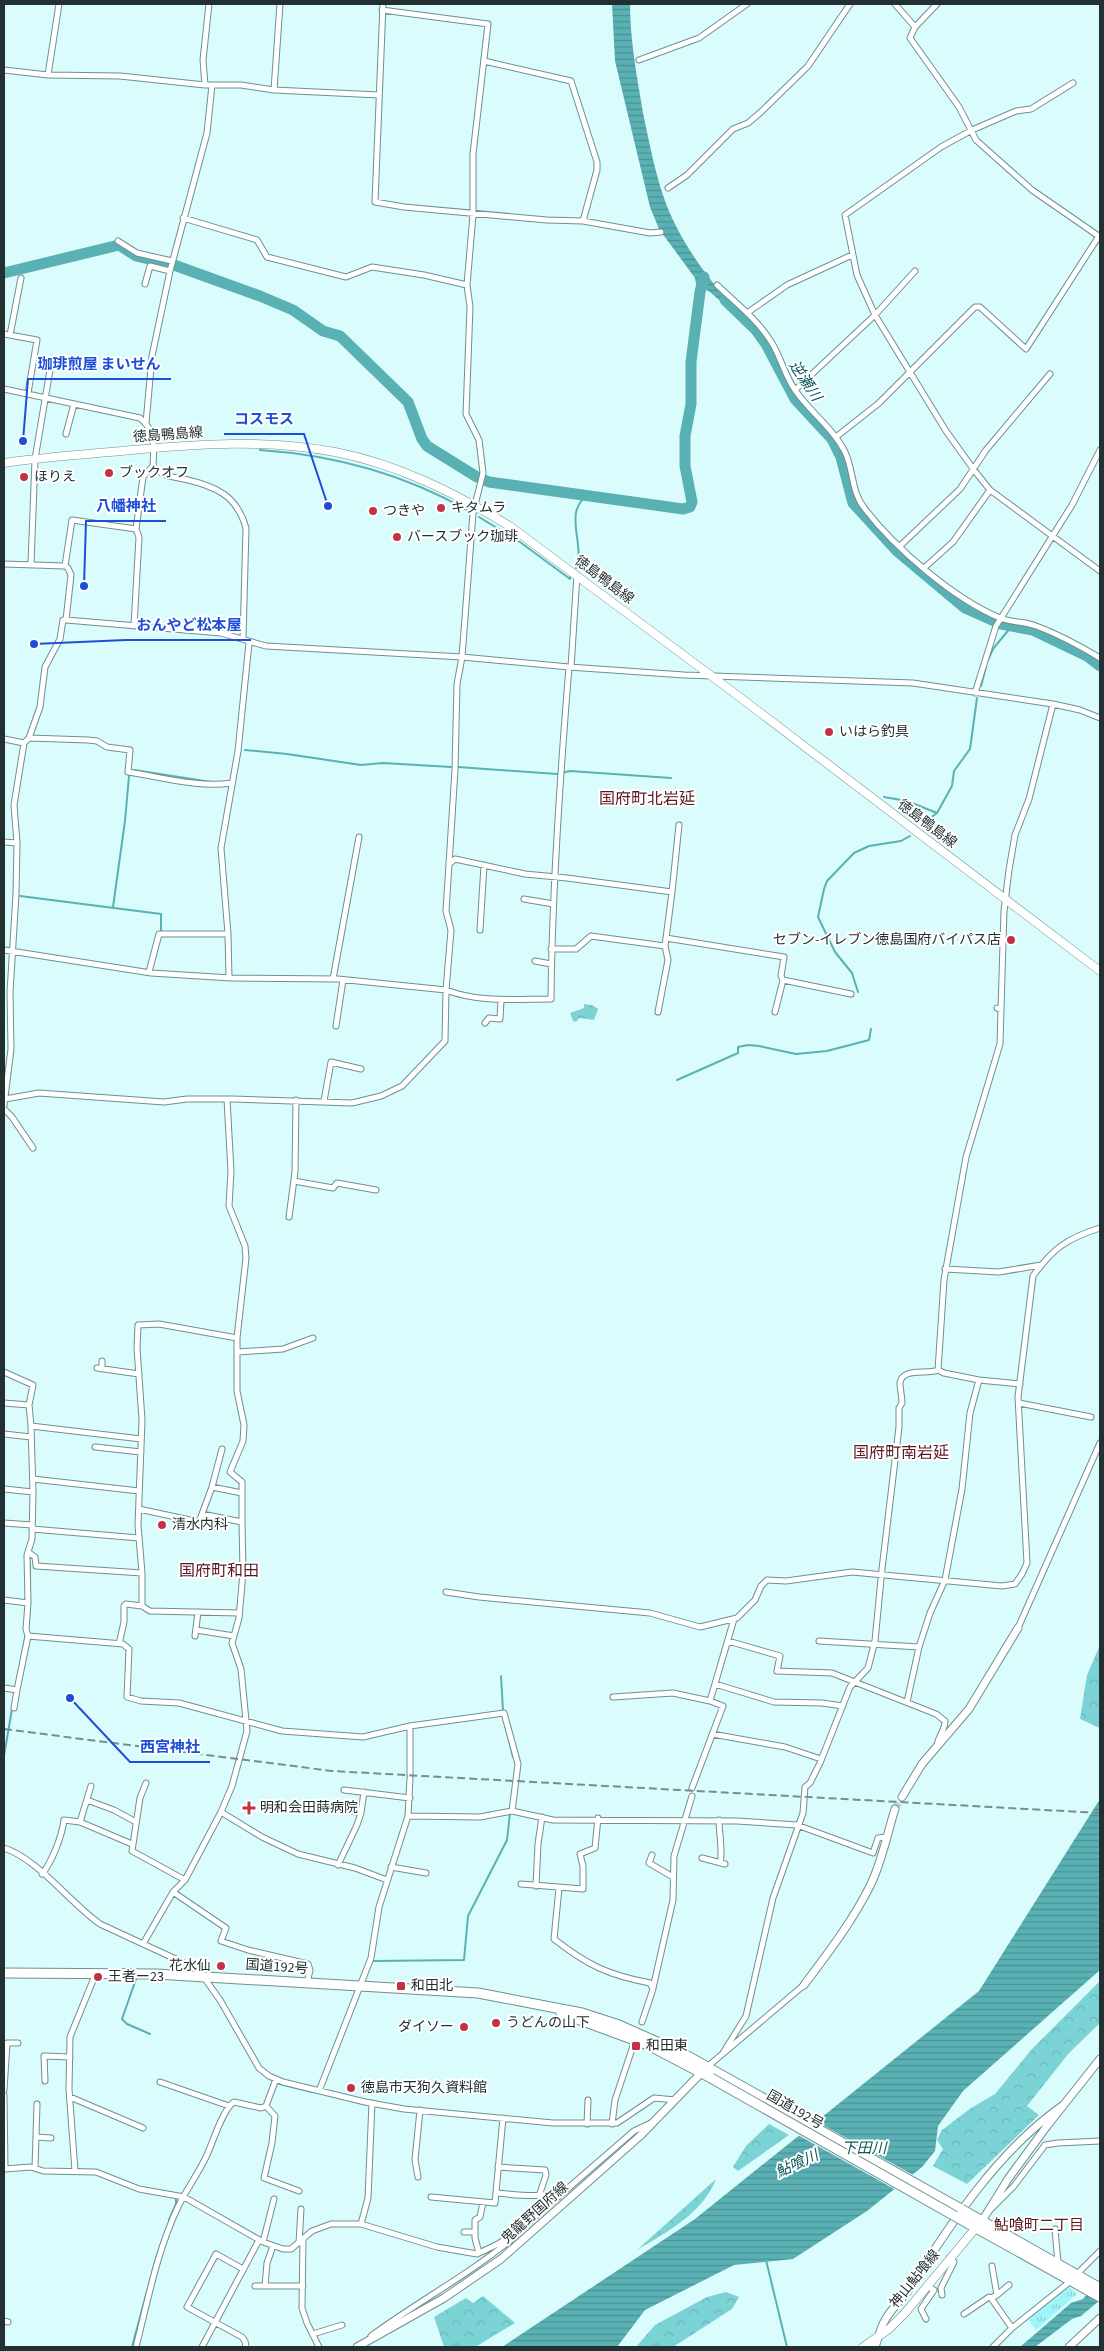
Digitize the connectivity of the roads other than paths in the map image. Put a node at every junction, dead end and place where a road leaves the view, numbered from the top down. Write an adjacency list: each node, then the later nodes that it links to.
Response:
1 (58, 4): 15 (street)
2 (209, 4): 17 (street)
3 (280, 4): 19 (street)
4 (747, 4): 13 (street)
5 (840, 4): 10 (street)
6 (850, 4): 10 (street)
7 (895, 4): 11 (street)
8 (936, 4): 11 (street)
9 (382, 7): 12 (street); 20 (street)
10 (844, 10): 22 (street)
11 (915, 27): 21 (street)
12 (484, 60): 23 (street); 25 (street)
13 (639, 60)
14 (4, 70): 15 (street)
15 (48, 75): 17 (street)
16 (1073, 83): 21 (street)
17 (205, 85): 18 (street)
18 (212, 85): 19 (street); 24 (street)
19 (274, 90): 20 (street)
20 (379, 95): 23 (street)
21 (972, 130): 27 (street); 29 (street)
22 (668, 188)
23 (472, 212): 25 (street); 34 (street)
24 (183, 218): 30 (street); 34 (street)
25 (583, 221): 26 (street)
26 (661, 232)
27 (1100, 236): 41 (street)
28 (118, 241): 30 (street)
29 (852, 255): 36 (street); 37 (street)
30 (171, 265): 33 (street); 48 (street)
31 (915, 271): 37 (street)
32 (21, 278): 39 (street)
33 (145, 284)
34 (467, 285): 58 (street)
35 (717, 285): 36 (street)
36 (747, 313): 44 (street)
37 (875, 314): 41 (street); 44 (street)
38 (4, 334): 39 (street)
39 (10, 335): 45 (street)
40 (51, 364): 46 (street)
41 (910, 371): 50 (street); 56 (street)
42 (1050, 374): 56 (street)
43 (4, 389): 45 (street)
44 (795, 390): 50 (street)
45 (28, 393): 46 (street)
46 (45, 397): 47 (street); 53 (street)
47 (74, 404): 48 (street); 49 (street)
48 (146, 423): 51 (street)
49 (66, 434)
50 (836, 437): 61 (street)
51 (154, 448): 53 (main road, 徳島鴨島線); 55 (street); 58 (main road, 徳島鴨島線)
52 (1100, 450): 60 (street)
53 (35, 459): 54 (main road, 徳島鴨島線); 63 (street)
54 (4, 463)
55 (152, 466): 59 (street); 71 (street)
56 (974, 470): 57 (street); 61 (street)
57 (990, 490): 60 (street); 65 (street)
58 (475, 504): 67 (main road, 徳島鴨島線); 73 (street)
59 (136, 529): 64 (street); 70 (street)
60 (1051, 537): 66 (street); 68 (street)
61 (900, 546): 65 (street)
62 (4, 564): 63 (street)
63 (32, 564): 64 (street)
64 (64, 566): 69 (street)
65 (924, 568): 68 (street)
66 (1100, 571)
67 (577, 575): 75 (street); 76 (main road, 徳島鴨島線)
68 (1001, 619): 74 (street); 77 (street)
69 (66, 620): 70 (street); 80 (street)
70 (134, 626): 71 (street)
71 (243, 639): 72 (street)
72 (249, 643): 73 (street); 83 (street)
73 (462, 657): 75 (street); 88 (street)
74 (1100, 658)
75 (570, 667): 76 (street); 90 (street)
76 (710, 675): 77 (street); 92 (main road, 徳島鴨島線)
77 (974, 693): 78 (street)
78 (1053, 704): 79 (street); 92 (street)
79 (1100, 718)
80 (29, 738): 82 (street); 83 (street)
81 (4, 739): 82 (street)
82 (24, 743): 87 (street)
83 (232, 783): 96 (street)
84 (679, 825): 91 (street)
85 (359, 837): 107 (street)
86 (4, 842): 87 (street)
87 (17, 843): 101 (street)
88 (449, 864): 89 (street); 110 (street)
89 (484, 865): 90 (street); 95 (street)
90 (555, 877): 91 (street); 94 (street)
91 (672, 892): 97 (street)
92 (1006, 898): 104 (main road, 徳島鴨島線); 130 (street)
93 (524, 899): 94 (street)
94 (553, 904): 99 (street)
95 (480, 930)
96 (228, 934): 105 (street); 106 (street)
97 (666, 938): 98 (street); 109 (street)
98 (665, 946): 99 (street); 113 (street)
99 (552, 949): 103 (street)
100 (4, 950): 101 (street)
101 (12, 950): 105 (street); 118 (street)
102 (535, 961): 103 (street)
103 (551, 964): 112 (street)
104 (1100, 970)
105 (149, 972): 106 (street)
106 (229, 978): 107 (street)
107 (333, 979): 108 (street)
108 (343, 980): 110 (street); 116 (street)
109 (783, 980): 111 (street); 114 (street)
110 (446, 990): 112 (street); 121 (street)
111 (851, 994)
112 (501, 1000): 115 (street)
113 (658, 1012)
114 (775, 1012)
115 (486, 1023)
116 (336, 1026)
117 (361, 1070): 121 (street)
118 (5, 1099): 119 (street); 122 (street)
119 (227, 1099): 120 (street); 131 (street)
120 (296, 1100): 121 (street); 125 (street)
121 (324, 1101)
122 (4, 1105)
123 (4, 1109): 124 (street)
124 (33, 1148)
125 (294, 1181): 126 (street); 127 (street)
126 (376, 1190)
127 (289, 1217)
128 (1100, 1228): 129 (street)
129 (1041, 1264): 130 (street); 139 (street)
130 (946, 1269): 135 (street)
131 (237, 1338): 133 (street); 137 (street)
132 (313, 1338): 133 (street)
133 (237, 1352): 157 (street)
134 (102, 1361): 137 (street)
135 (938, 1370): 138 (street); 166 (street)
136 (4, 1372): 142 (street)
137 (139, 1374): 147 (street)
138 (979, 1380): 139 (street); 167 (street)
139 (1020, 1384): 141 (street)
140 (4, 1403): 142 (street)
141 (1019, 1403): 143 (street); 167 (street)
142 (28, 1405): 144 (street)
143 (1091, 1416)
144 (31, 1426): 146 (street); 147 (street)
145 (4, 1434): 146 (street)
146 (31, 1437): 152 (street)
147 (141, 1439): 151 (street)
148 (1100, 1443): 175 (street)
149 (95, 1447): 151 (street)
150 (222, 1449): 153 (street)
151 (141, 1452): 155 (street)
152 (33, 1479): 155 (street); 156 (street)
153 (212, 1487): 157 (street); 159 (street)
154 (4, 1489): 156 (street)
155 (139, 1491): 158 (street)
156 (33, 1492): 162 (street)
157 (242, 1493): 160 (street)
158 (138, 1509): 159 (street); 163 (street)
159 (202, 1514): 160 (street)
160 (242, 1522): 173 (street)
161 (4, 1523): 162 (street)
162 (32, 1527): 163 (street); 164 (street)
163 (139, 1538): 165 (street)
164 (28, 1552): 165 (street); 170 (street)
165 (142, 1573): 171 (street)
166 (881, 1574): 167 (street); 174 (street); 181 (street)
167 (946, 1580): 182 (street)
168 (446, 1592): 174 (street)
169 (4, 1600): 170 (street)
170 (28, 1603): 176 (street)
171 (142, 1606): 172 (street); 180 (street)
172 (198, 1612): 173 (street); 177 (street)
173 (240, 1613): 177 (street)
174 (734, 1619): 178 (street)
175 (1018, 1628): 195 (street)
176 (27, 1634): 180 (street); 186 (street)
177 (234, 1636): 192 (street)
178 (728, 1641): 183 (street); 184 (street)
179 (819, 1641): 181 (street)
180 (119, 1644): 192 (street)
181 (874, 1646): 182 (street); 183 (street)
182 (919, 1647): 189 (street)
183 (855, 1682): 189 (street); 190 (street)
184 (715, 1684): 188 (street); 190 (street)
185 (4, 1688): 186 (street)
186 (14, 1690): 191 (street)
187 (613, 1697): 188 (street)
188 (710, 1701): 194 (street)
189 (907, 1702): 195 (street)
190 (843, 1706): 196 (street)
191 (14, 1708)
192 (246, 1722): 193 (street); 209 (street)
193 (410, 1726): 204 (street); 208 (street)
194 (712, 1734): 196 (street); 199 (street)
195 (937, 1746): 203 (street)
196 (821, 1760): 218 (street)
197 (146, 1783): 217 (street)
198 (91, 1786): 205 (street)
199 (692, 1788)
200 (344, 1790): 201 (street)
201 (364, 1792): 204 (street); 210 (street)
202 (692, 1796): 214 (street)
203 (902, 1797)
204 (410, 1798): 211 (street)
205 (87, 1800): 216 (street); 217 (street)
206 (895, 1809): 219 (street)
207 (330, 1810): 210 (street)
208 (510, 1811): 211 (street); 212 (street)
209 (221, 1812): 224 (street); 229 (street)
210 (361, 1813): 224 (street)
211 (408, 1816): 225 (street)
212 (542, 1817): 213 (street); 232 (street)
213 (598, 1818): 214 (street); 233 (street)
214 (686, 1820): 215 (street); 228 (street)
215 (719, 1820): 218 (street); 223 (street)
216 (80, 1822): 220 (street); 226 (street)
217 (136, 1822): 220 (street)
218 (797, 1826): 219 (street); 246 (street)
219 (886, 1837): 240 (street)
220 (132, 1844): 229 (street)
221 (4, 1848): 226 (street)
222 (652, 1855): 228 (street)
223 (702, 1858)
224 (338, 1865): 230 (street)
225 (391, 1867): 227 (street); 230 (street)
226 (42, 1874): 235 (street)
227 (426, 1874)
228 (673, 1877): 242 (street)
229 (185, 1880): 234 (street)
230 (387, 1880): 241 (street)
231 (521, 1884): 232 (street)
232 (536, 1886): 233 (street)
233 (559, 1888): 242 (street)
234 (174, 1892): 235 (street); 239 (street)
235 (143, 1944): 238 (street)
236 (96, 1972): 237 (highway, 国道192号); 238 (highway, 国道192号); 247 (street)
237 (4, 1973)
238 (205, 1977): 239 (highway, 国道192号); 250 (street)
239 (307, 1983): 241 (highway, 国道192号)
240 (804, 1985): 246 (street)
241 (360, 1986): 249 (highway, 国道192号); 255 (street)
242 (653, 1989): 243 (street)
243 (642, 2022)
244 (18, 2043): 251 (street)
245 (633, 2046): 269 (street)
246 (723, 2053): 249 (street)
247 (70, 2057): 252 (street); 257 (street)
248 (1098, 2065): 263 (street)
249 (709, 2072): 259 (street, 鬼籠野国府線); 293 (highway, 国道192号, bridge)
250 (276, 2079): 255 (street); 262 (street)
251 (4, 2081): 254 (street)
252 (44, 2081)
253 (160, 2082): 261 (street)
254 (4, 2090)
255 (319, 2091): 260 (street)
256 (4, 2095): 278 (street)
257 (70, 2097): 270 (street); 279 (street)
258 (588, 2100): 268 (street)
259 (675, 2100): 267 (street, 鬼籠野国府線); 269 (street)
260 (372, 2103): 265 (street); 294 (street)
261 (229, 2106): 262 (street); 285 (street)
262 (266, 2106): 282 (street)
263 (1062, 2106): 291 (street); 327 (street)
264 (45, 2107): 273 (street)
265 (420, 2110): 266 (street); 280 (street)
266 (502, 2118): 268 (street); 276 (street)
267 (655, 2121): 281 (street); 328 (street, 鬼籠野国府線)
268 (587, 2124): 269 (street)
269 (612, 2124)
270 (134, 2125): 271 (street); 272 (street)
271 (143, 2128)
272 (131, 2132)
273 (36, 2137): 274 (street); 277 (street)
274 (51, 2138)
275 (1100, 2141): 291 (street)
276 (498, 2167): 283 (street); 284 (street)
277 (35, 2168): 278 (street); 279 (street)
278 (4, 2169)
279 (75, 2171): 285 (street)
280 (418, 2177)
281 (569, 2188): 284 (street); 288 (street)
282 (300, 2190)
283 (496, 2193): 284 (street); 289 (street)
284 (538, 2196)
285 (184, 2197): 299 (street); 329 (street)
286 (431, 2197): 289 (street)
287 (274, 2199): 299 (street)
288 (556, 2200): 292 (street); 295 (street)
289 (483, 2202): 298 (street)
290 (301, 2208): 300 (street)
291 (989, 2211): 293 (street)
292 (535, 2213)
293 (975, 2222): 304 (main road, 神山鮎喰線); 305 (highway, 国道192号); 308 (highway, 国道192号)
294 (361, 2224): 300 (street); 303 (street)
295 (522, 2228): 303 (street); 328 (street)
296 (1055, 2229): 305 (street)
297 (464, 2232): 298 (street)
298 (475, 2232): 303 (street)
299 (261, 2241): 301 (street); 307 (street)
300 (301, 2241): 301 (street); 313 (street)
301 (273, 2246): 312 (street)
302 (1100, 2251): 308 (street)
303 (478, 2253)
304 (949, 2258): 314 (main road, 神山鮎喰線); 316 (street)
305 (1058, 2264): 308 (highway, 国道192号)
306 (992, 2266): 317 (street)
307 (243, 2270): 323 (street); 323 (street)
308 (1073, 2277): 310 (highway, 国道192号); 325 (street)
309 (1009, 2285): 317 (street)
310 (1086, 2285): 315 (highway, 国道192号); 318 (highway, 国道192号)
311 (255, 2286): 312 (street)
312 (265, 2286): 313 (street)
313 (303, 2286): 326 (street)
314 (927, 2286): 322 (street); 327 (main road, 神山鮎喰線)
315 (1100, 2288)
316 (942, 2294)
317 (997, 2294): 319 (street)
318 (1100, 2297)
319 (991, 2298): 320 (street); 325 (street)
320 (964, 2314)
321 (1100, 2318): 337 (street)
322 (926, 2319)
323 (215, 2322): 330 (street); 331 (street)
324 (342, 2325): 326 (street)
325 (1012, 2328): 336 (street)
326 (313, 2334): 332 (street)
327 (879, 2337): 334 (main road, 神山鮎喰線); 335 (street)
328 (359, 2346): 333 (street)
329 (136, 2347)
330 (202, 2347)
331 (246, 2347)
332 (319, 2347)
333 (350, 2347)
334 (863, 2347)
335 (875, 2347)
336 (993, 2347)
337 (1069, 2347)

